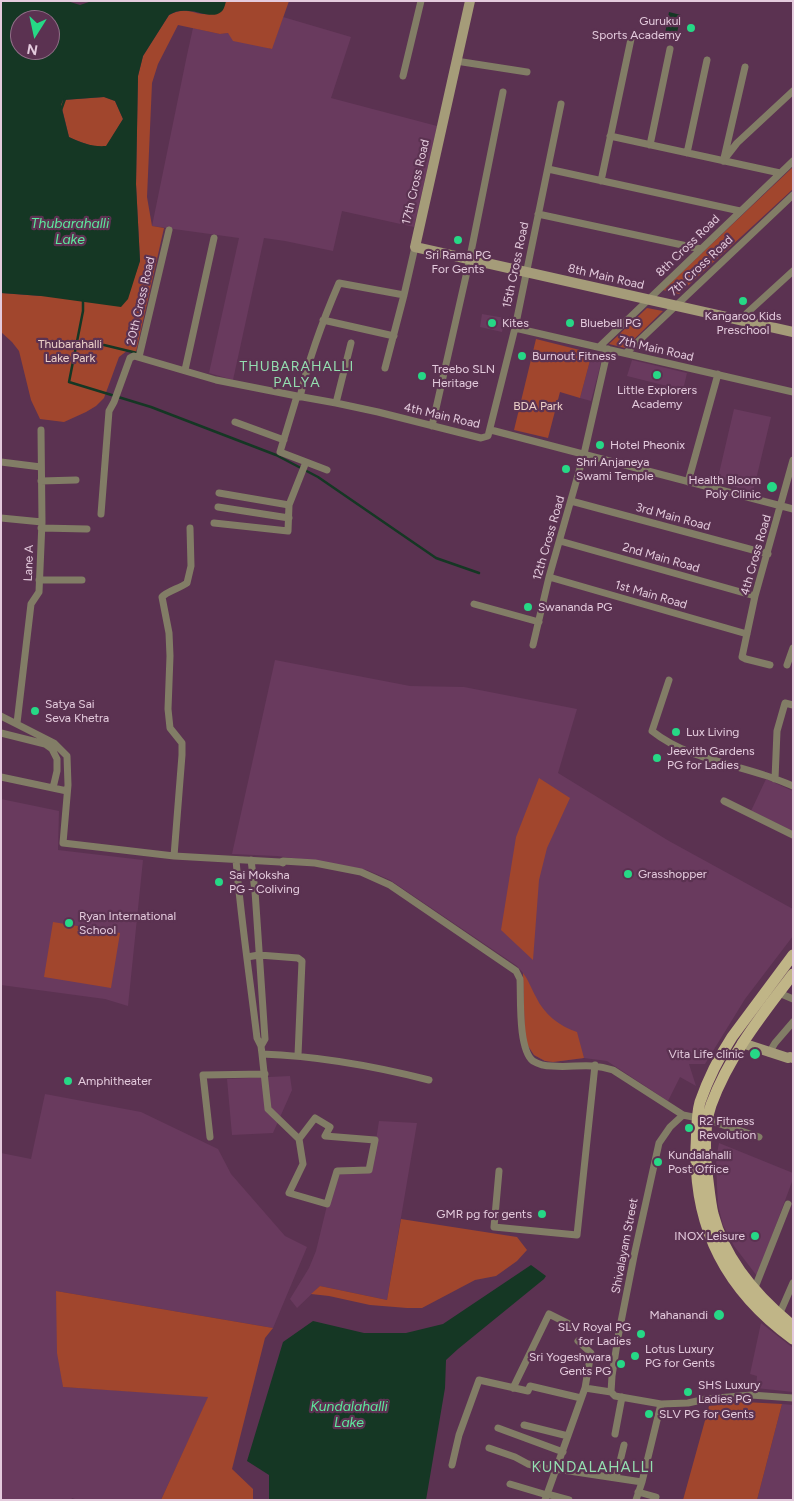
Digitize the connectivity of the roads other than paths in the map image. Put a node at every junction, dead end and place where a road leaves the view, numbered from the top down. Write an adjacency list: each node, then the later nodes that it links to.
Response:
1 (421, 1): 9 (street)
2 (470, 1): 6 (street, 17th Cross Road)
3 (631, 39): 13 (street)
4 (670, 49): 14 (street)
5 (707, 60): 15 (street)
6 (456, 61): 8 (street); 26 (street, 17th Cross Road)
7 (745, 67): 16 (street)
8 (527, 72)
9 (403, 76)
10 (793, 91): 16 (street)
11 (503, 92): 28 (street)
12 (561, 104): 18 (street, 15th Cross Road)
13 (610, 136): 14 (street); 20 (street)
14 (650, 145): 15 (street)
15 (687, 153): 16 (street)
16 (723, 161): 19 (street)
17 (793, 161): 19 (street, 8th Cross Road)
18 (548, 169): 20 (street); 23 (street, 15th Cross Road)
19 (780, 174): 22 (street, 8th Cross Road)
20 (601, 180): 22 (street)
21 (793, 195): 33 (street, 7th Cross Road)
22 (740, 211): 27 (street, 8th Cross Road)
23 (538, 214): 27 (street); 29 (street, 15th Cross Road)
24 (169, 230): 43 (street, 20th Cross Road)
25 (214, 238): 45 (street)
26 (415, 247): 28 (street, 8th Main Road); 31 (street, 17th Cross Road)
27 (701, 249): 32 (street, 8th Cross Road)
28 (470, 260): 29 (street, 8th Main Road); 51 (street)
29 (526, 272): 32 (street, 8th Main Road); 36 (street, 15th Cross Road)
30 (792, 272): 35 (street)
31 (404, 295): 34 (street); 38 (street, 17th Cross Road)
32 (649, 300): 33 (street, 8th Main Road); 40 (street, 8th Cross Road)
33 (676, 306): 35 (street, 8th Main Road); 42 (street, 7th Cross Road)
34 (323, 320): 38 (street); 48 (street)
35 (744, 321): 37 (street, 8th Main Road)
36 (515, 328): 40 (street, 7th Main Road); 53 (street, 15th Cross Road)
37 (793, 332)
38 (394, 336): 44 (street, 17th Cross Road)
39 (351, 343): 49 (street)
40 (599, 347): 41 (street, 7th Main Road)
41 (608, 349): 42 (street, 7th Main Road); 55 (street, 12th Cross Road)
42 (626, 353): 46 (street, 7th Main Road)
43 (139, 357): 45 (street, 4th Main Road); 70 (street, 20th Cross Road)
44 (385, 368)
45 (185, 370): 48 (street, 4th Main Road)
46 (718, 374): 47 (street, 7th Main Road); 63 (street)
47 (793, 392)
48 (299, 397): 49 (street, 4th Main Road); 54 (street)
49 (336, 403): 51 (street, 4th Main Road)
50 (235, 422): 54 (street)
51 (432, 426): 53 (street, 4th Main Road)
52 (41, 430): 58 (street, Lane A)
53 (491, 430): 55 (street, 4th Main Road)
54 (284, 440): 59 (street)
55 (584, 454): 63 (street, 4th Main Road); 65 (street, 12th Cross Road)
56 (1, 462): 58 (street)
57 (792, 465): 67 (street, 4th Cross Road)
58 (41, 467): 62 (street, Lane A)
59 (304, 467): 60 (street); 66 (street)
60 (327, 470)
61 (76, 480): 62 (street)
62 (42, 481): 74 (street, Lane A)
63 (688, 482): 67 (street, 4th Main Road)
64 (219, 493): 66 (street)
65 (572, 500): 77 (street, 12th Cross Road); 78 (street, 3rd Main Road)
66 (289, 505): 72 (street)
67 (781, 506): 69 (street, 4th Main Road); 78 (street, 4th Cross Road)
68 (218, 507): 72 (street)
69 (793, 509)
70 (101, 514)
71 (1, 518): 74 (street)
72 (288, 518): 73 (street)
73 (214, 522)
74 (42, 525): 76 (street); 80 (street, Lane A)
75 (190, 528): 102 (street)
76 (87, 529)
77 (560, 541): 79 (street, 12th Cross Road); 82 (street, 2nd Main Road)
78 (768, 554): 82 (street, 4th Cross Road)
79 (549, 577): 84 (street, 12th Cross Road); 85 (street, 1st Main Road)
80 (39, 580): 81 (street); 93 (street, Lane A)
81 (82, 580)
82 (755, 596): 85 (street, 4th Cross Road)
83 (474, 604): 84 (street)
84 (537, 622): 86 (street, 12th Cross Road)
85 (747, 634): 88 (street, 4th Cross Road)
86 (533, 645)
87 (793, 648): 89 (street)
88 (770, 665)
89 (787, 666)
90 (669, 680): 96 (street)
91 (793, 705): 96 (street)
92 (1, 716): 93 (street)
93 (17, 723): 99 (street)
94 (1, 733): 98 (street)
95 (1, 777): 98 (street)
96 (776, 779): 97 (street)
97 (793, 786)
98 (53, 788): 99 (street)
99 (67, 791): 102 (street)
100 (724, 801): 101 (street)
101 (793, 835)
102 (174, 856): 103 (street)
103 (236, 860): 104 (street); 107 (street)
104 (251, 860): 105 (street); 118 (street)
105 (259, 955): 107 (street); 113 (street); 116 (street)
106 (793, 955): 122 (main road)
107 (247, 956): 113 (street)
108 (793, 974): 109 (main road)
109 (779, 993): 110 (street); 112 (main road)
110 (793, 998)
111 (793, 1022): 114 (street)
112 (743, 1041): 114 (street); 122 (main road)
113 (261, 1046): 115 (street)
114 (770, 1050): 117 (street)
115 (262, 1054): 116 (street); 119 (street)
116 (298, 1055): 120 (street)
117 (792, 1057)
118 (595, 1065): 121 (street); 126 (street)
119 (265, 1074): 123 (street); 125 (street)
120 (429, 1080)
121 (683, 1114): 122 (street); 137 (street, Shivalayam Street)
122 (703, 1118): 124 (street); 129 (main road); 133 (main road)
123 (210, 1137)
124 (758, 1137)
125 (299, 1139): 125 (street)
126 (499, 1171)
127 (788, 1204): 129 (street)
128 (793, 1283): 130 (street)
129 (754, 1290): 130 (main road)
130 (779, 1315): 132 (main road)
131 (571, 1325): 135 (street)
132 (793, 1326)
133 (793, 1339)
134 (578, 1341): 136 (street)
135 (514, 1388): 139 (street); 149 (street)
136 (585, 1388): 137 (street); 139 (street)
137 (611, 1392): 138 (street)
138 (622, 1397): 141 (street); 144 (street)
139 (581, 1398): 145 (street)
140 (793, 1398): 141 (street)
141 (661, 1404): 152 (street)
142 (524, 1425): 145 (street)
143 (498, 1428): 148 (street)
144 (615, 1434)
145 (568, 1436): 148 (street)
146 (624, 1445): 151 (street)
147 (489, 1448): 150 (street)
148 (563, 1452): 150 (street)
149 (452, 1465)
150 (556, 1470): 151 (street); 154 (street)
151 (616, 1478): 152 (street)
152 (642, 1482): 155 (street)
153 (510, 1484): 154 (street)
154 (546, 1496): 157 (street)
155 (637, 1496): 156 (street)
156 (656, 1497)
157 (570, 1500)

